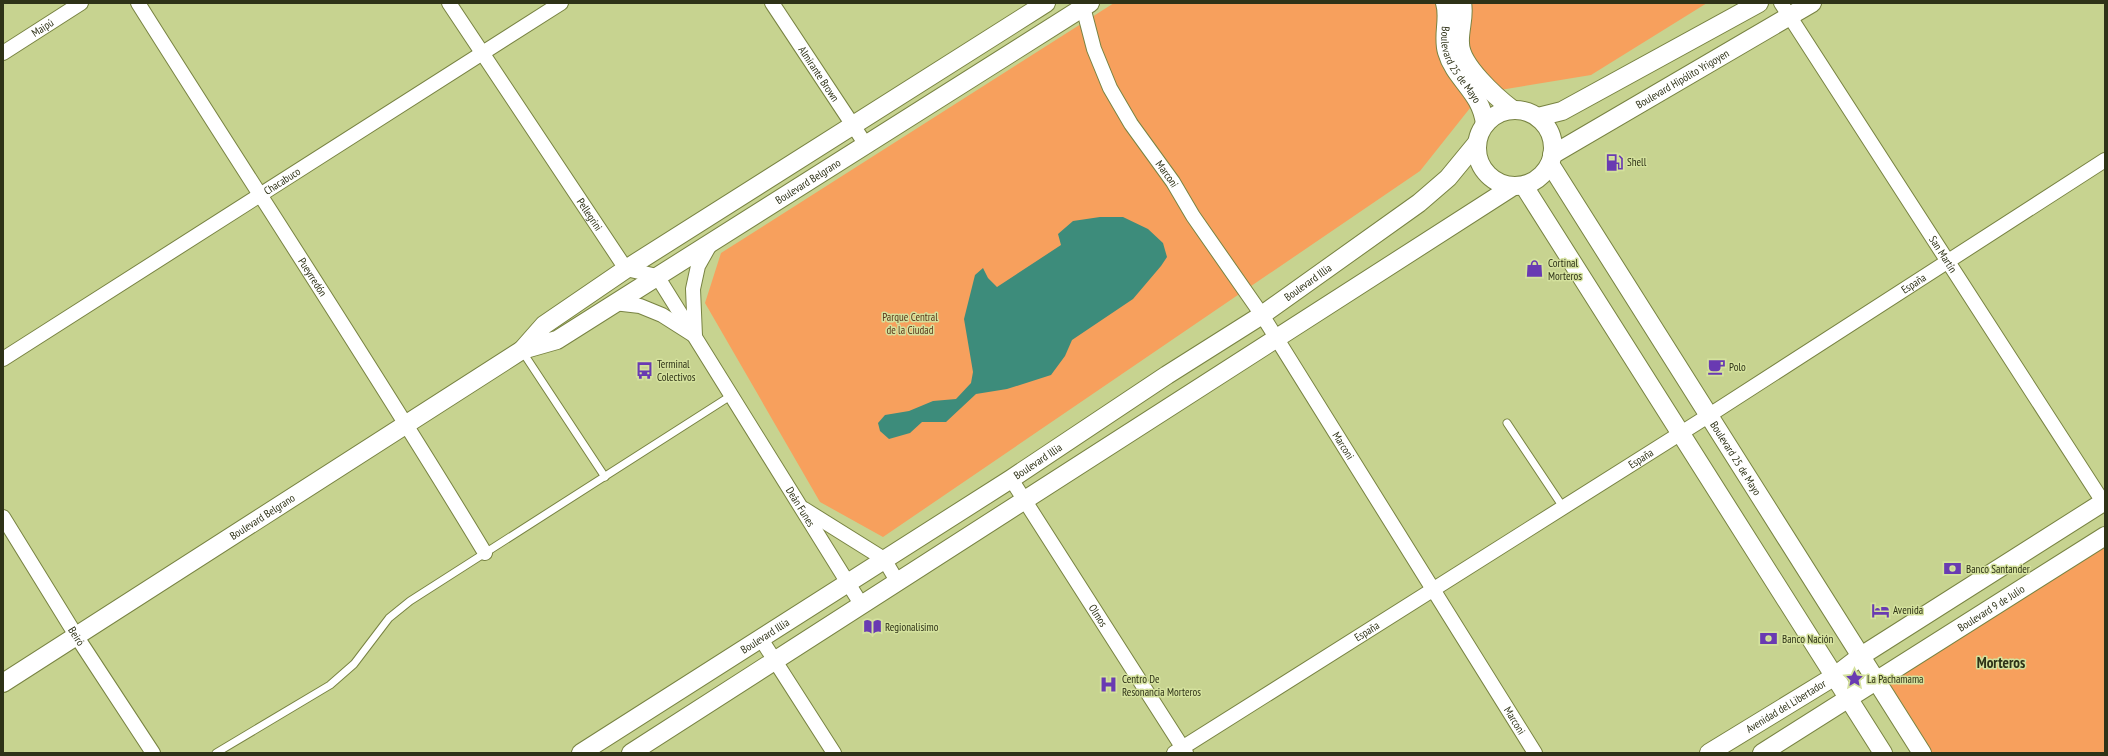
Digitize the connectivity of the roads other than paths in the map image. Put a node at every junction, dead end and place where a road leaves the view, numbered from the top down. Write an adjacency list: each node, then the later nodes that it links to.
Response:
1 (81, 3): 13 (street, Maipú)
2 (138, 3): 24 (street, Pueyrredón)
3 (450, 3): 14 (street, Pellegrini)
4 (561, 3): 14 (street, Chacabuco)
5 (772, 3): 18 (street, Almirante Brown)
6 (1046, 3): 18 (street, Boulevard Belgrano)
7 (1445, 3): 17 (street, Boulevard 25 de Mayo)
8 (1462, 3): 15 (street, Boulevard 25 de Mayo)
9 (1758, 3): 16 (street)
10 (1812, 3): 12 (street, Boulevard Hipólito Yrigoyen)
11 (1085, 4): 19 (street, Boulevard Belgrano); 30 (street, Marconi)
12 (1786, 10): 21 (street, Boulevard Hipólito Yrigoyen); 26 (street, San Martín)
13 (3, 53)
14 (482, 53): 24 (street, Chacabuco); 27 (street, Pellegrini)
15 (1513, 110): 16 (street, Boulevard 25 de Mayo); 17 (street)
16 (1538, 118): 21 (street, Boulevard 25 de Mayo)
17 (1485, 124): 20 (street)
18 (854, 126): 19 (street, Almirante Brown); 27 (street, Boulevard Belgrano)
19 (866, 144): 25 (street, Boulevard Belgrano)
20 (1476, 144): 23 (street); 30 (street, Boulevard Illia)
21 (1551, 160): 23 (street); 36 (street, Boulevard 25 de Mayo)
22 (2105, 160): 26 (street, España)
23 (1518, 186): 32 (street); 39 (street)
24 (259, 195): 34 (street, Chacabuco); 38 (street, Pueyrredón)
25 (712, 241): 28 (street, Boulevard Belgrano); 31 (street)
26 (1948, 261): 36 (street, España); 43 (street, San Martín)
27 (626, 269): 28 (street); 33 (street, Boulevard Belgrano)
28 (657, 276): 29 (street, Boulevard Belgrano); 31 (street)
29 (614, 303): 31 (street); 33 (street, Boulevard Belgrano)
30 (1262, 315): 32 (street, Marconi); 41 (street, Boulevard Illia)
31 (695, 336): 35 (street)
32 (1275, 337): 42 (street); 52 (street, Marconi)
33 (522, 350): 38 (street, Boulevard Belgrano); 40 (lane)
34 (3, 359)
35 (732, 396): 40 (lane); 44 (street, Deán Funes)
36 (1708, 416): 39 (street, España); 56 (street, Boulevard 25 de Mayo)
37 (1507, 423): 45 (lane)
38 (408, 424): 48 (street, Pueyrredón); 54 (street, Boulevard Belgrano)
39 (1680, 433): 45 (street, España); 58 (street)
40 (605, 477): 48 (lane)
41 (1011, 479): 42 (street, Olmos); 49 (street, Boulevard Illia)
42 (1024, 500): 50 (street); 62 (street, Olmos)
43 (2104, 503): 56 (street)
44 (800, 507): 49 (street); 51 (street, Deán Funes)
45 (1564, 507): 52 (street, España)
46 (3, 517): 54 (street, Beiró)
47 (2105, 536): 59 (street, Boulevard 9 de Julio)
48 (485, 553): 64 (lane)
49 (884, 559): 50 (street); 51 (street, Boulevard Illia)
50 (897, 581): 53 (street)
51 (848, 583): 53 (street, Deán Funes); 55 (street, Boulevard Illia)
52 (1433, 590): 62 (street, España); 68 (street, Marconi)
53 (861, 604): 57 (street)
54 (77, 636): 60 (street, Boulevard Belgrano); 63 (street, Beiró)
55 (761, 639): 57 (street); 65 (street, Boulevard Illia)
56 (1861, 656): 58 (street, Avenidad del Libertador); 59 (street, Boulevard 25 de Mayo)
57 (776, 660): 66 (street); 67 (street)
58 (1835, 676): 61 (street); 69 (street, Avenidad del Libertador)
59 (1876, 681): 61 (street); 72 (street, Boulevard 25 de Mayo)
60 (3, 683)
61 (1848, 698): 70 (street); 71 (street)
62 (1181, 751)
63 (153, 753)
64 (216, 753)
65 (581, 753)
66 (631, 753)
67 (834, 753)
68 (1535, 753)
69 (1709, 753)
70 (1762, 753)
71 (1883, 753)
72 (1922, 753)

